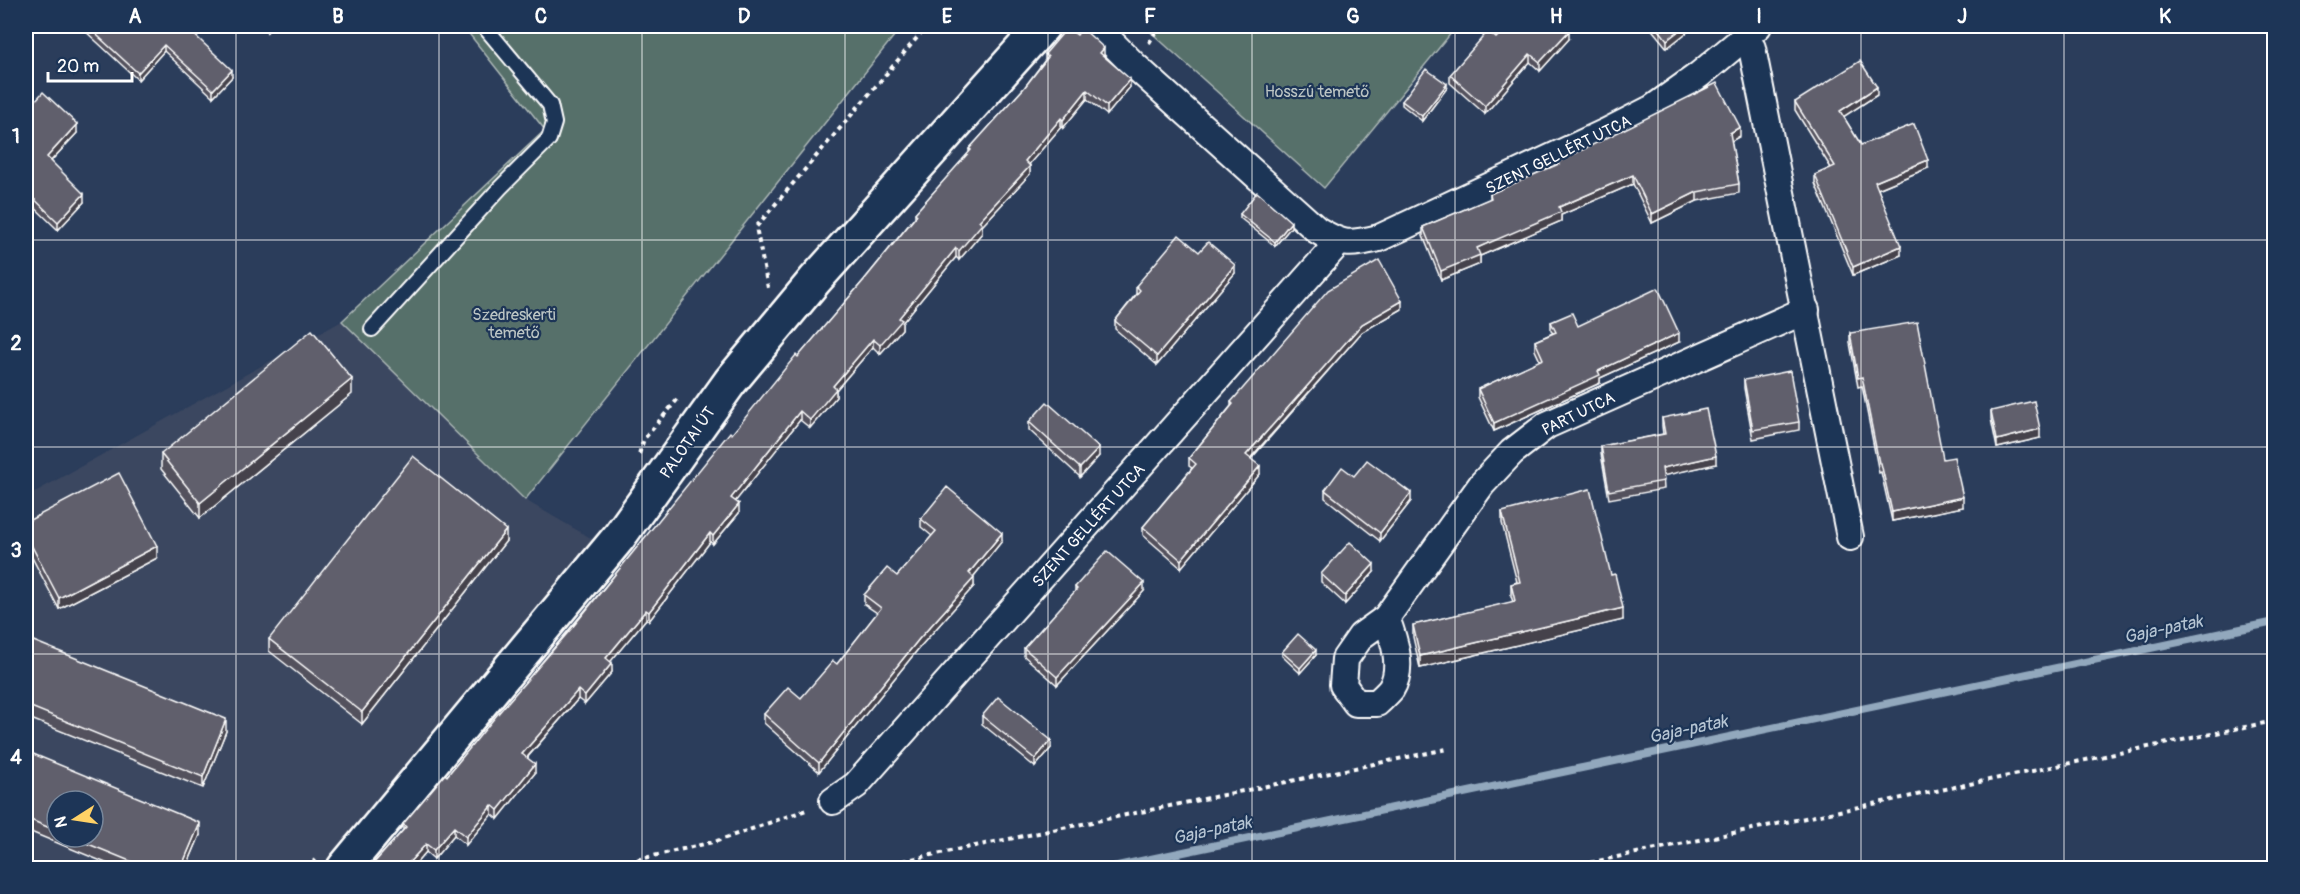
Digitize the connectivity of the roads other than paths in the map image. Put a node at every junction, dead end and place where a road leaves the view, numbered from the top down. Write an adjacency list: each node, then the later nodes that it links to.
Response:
1 (484, 26): 7 (lane)
2 (1043, 26): 11 (main road, PALOTAI ÚT)
3 (1095, 26): 5 (street)
4 (1750, 33): 5 (street, SZENT GELLÉRT UTCA); 6 (street)
5 (1338, 243): 10 (street, SZENT GELLÉRT UTCA)
6 (1806, 310): 8 (street); 9 (street, PART UTCA)
7 (372, 328)
8 (1850, 537)
9 (1386, 618)
10 (833, 801)
11 (330, 863)

